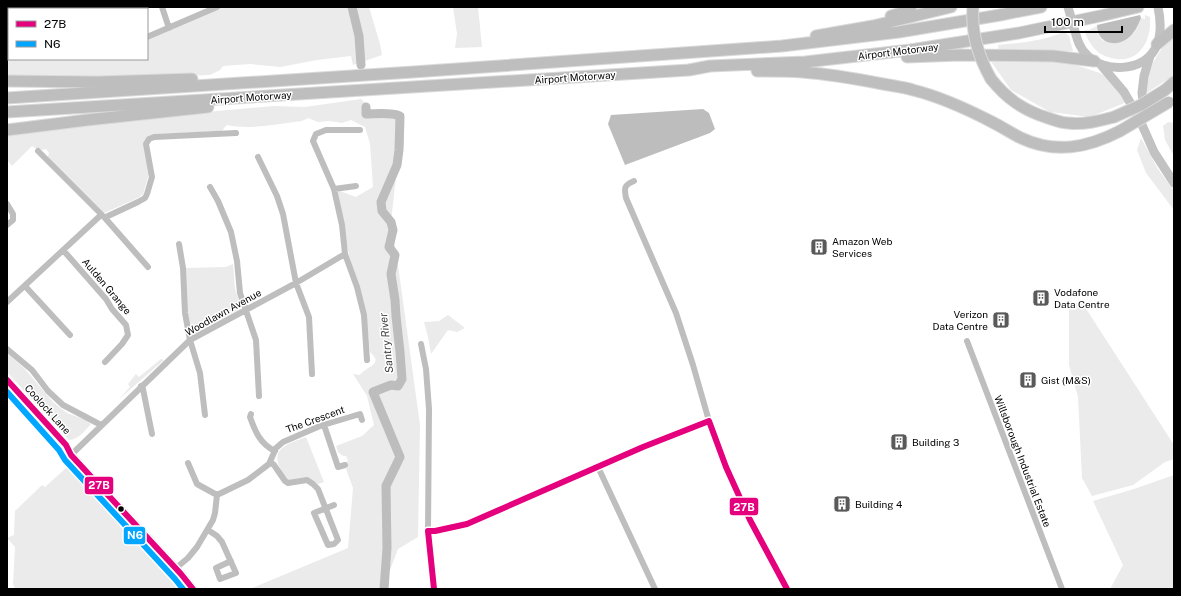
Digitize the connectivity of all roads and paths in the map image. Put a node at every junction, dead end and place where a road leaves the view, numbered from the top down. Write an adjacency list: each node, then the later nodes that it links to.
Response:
1 (162, 7): 10 (street)
2 (217, 7): 10 (street)
3 (911, 7): 11 (highway)
4 (951, 7): 11 (highway)
5 (973, 7): 22 (highway, bridge)
6 (1041, 7): 15 (highway, Airport Motorway)
7 (1068, 7): 18 (main road, bridge)
8 (1138, 7): 17 (highway, Airport Motorway)
9 (1158, 7): 14 (main road)
10 (169, 28): 13 (street)
11 (853, 29): 15 (highway)
12 (1174, 30): 14 (highway)
13 (148, 37)
14 (1157, 44): 16 (main road)
15 (711, 52): 21 (highway, Airport Motorway)
16 (1150, 56): 18 (main road); 32 (main road)
17 (805, 62): 18 (highway); 19 (highway, Airport Motorway)
18 (1098, 63): 34 (main road)
19 (689, 70): 23 (highway, Airport Motorway); 25 (highway, bridge)
20 (7, 81): 21 (highway)
21 (261, 82): 24 (highway, Airport Motorway)
22 (1174, 82)
23 (257, 97): 26 (highway, Airport Motorway); 27 (highway)
24 (7, 98)
25 (1172, 101)
26 (7, 112)
27 (7, 130)
28 (360, 130): 37 (street)
29 (236, 132): 39 (street)
30 (42, 152): 39 (street)
31 (258, 157): 47 (street)
32 (1174, 174)
33 (634, 181): 66 (street)
34 (1174, 183)
35 (356, 186): 37 (street)
36 (210, 187): 50 (street)
37 (334, 189): 43 (street)
38 (7, 204): 40 (street)
39 (103, 217): 42 (street); 45 (street)
40 (7, 226)
41 (179, 244): 52 (street)
42 (63, 250): 48 (street); 57 (street, Aulden Grange)
43 (346, 254): 47 (street, Woodlawn Avenue); 56 (street)
44 (149, 257): 45 (street)
45 (144, 262): 46 (street)
46 (148, 268)
47 (296, 283): 50 (street, Woodlawn Avenue); 58 (street)
48 (25, 286): 49 (street); 51 (street)
49 (7, 302)
50 (246, 310): 52 (street, Woodlawn Avenue); 62 (street)
51 (71, 335)
52 (190, 340): 60 (street, Woodlawn Avenue); 64 (street)
53 (967, 341): 87 (street, Willsborough Industrial Estate)
54 (421, 344): 80 (street)
55 (7, 349): 68 (street)
56 (367, 360)
57 (105, 362)
58 (312, 374)
59 (7, 380): 71 (main road, Coolock Lane)
60 (141, 386): 68 (street, Woodlawn Avenue); 69 (street)
61 (7, 389): 71 (main road, Coolock Lane)
62 (259, 396)
63 (251, 414): 70 (street)
64 (205, 416)
65 (362, 420): 67 (street, The Crescent)
66 (709, 421): 75 (street); 86 (street)
67 (324, 424): 70 (street, The Crescent); 74 (street)
68 (101, 425): 71 (street, Woodlawn Avenue)
69 (152, 434)
70 (275, 451): 72 (street, The Crescent)
71 (71, 455): 82 (main road, Coolock Lane)
72 (270, 462): 76 (street, The Crescent); 78 (street)
73 (188, 463): 76 (street)
74 (345, 464)
75 (598, 467): 80 (street); 85 (street)
76 (217, 495): 79 (street)
77 (334, 505): 78 (street)
78 (326, 508): 78 (street)
79 (208, 530): 81 (street); 82 (street)
80 (428, 530): 84 (street)
81 (231, 561)
82 (176, 568): 83 (main road, Coolock Lane)
83 (194, 589)
84 (434, 589)
85 (655, 589)
86 (787, 589)
87 (1062, 589)

